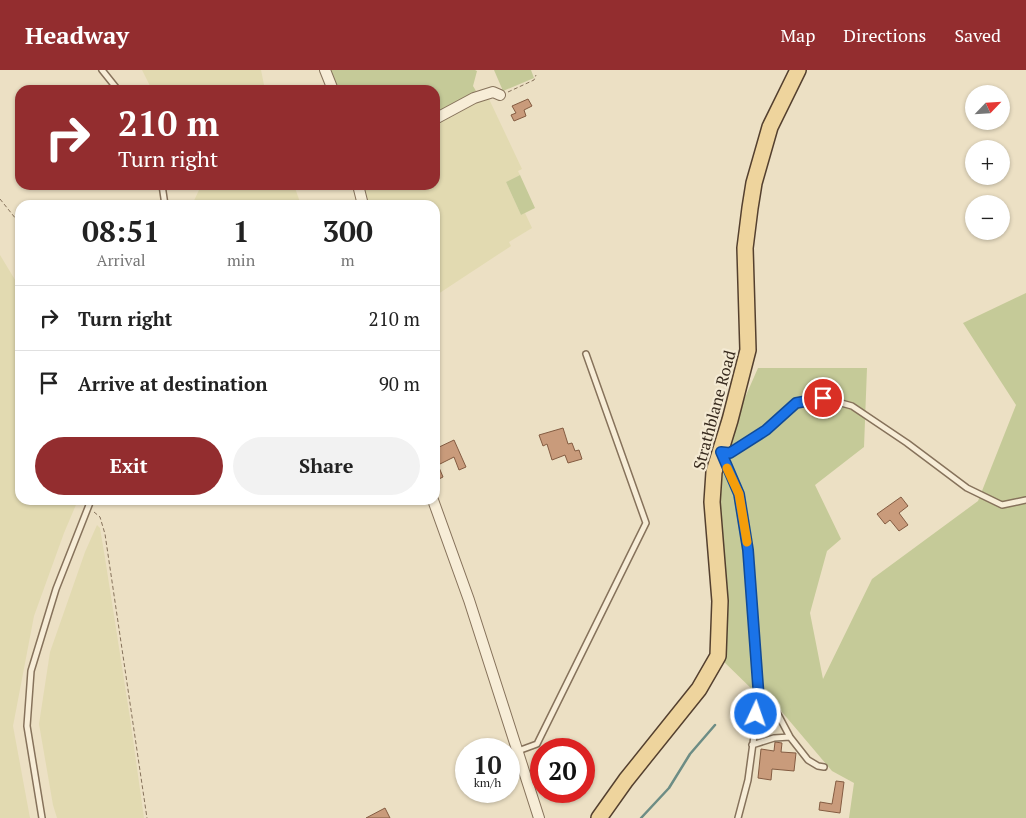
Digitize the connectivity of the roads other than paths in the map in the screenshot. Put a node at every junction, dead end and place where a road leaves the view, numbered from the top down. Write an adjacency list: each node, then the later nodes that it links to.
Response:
1 (102, 70): 4 (lane)
2 (325, 70): 5 (street)
3 (798, 70): 21 (main road, Strathblane Road)
4 (114, 85)
5 (330, 85)
6 (500, 95): 7 (street)
7 (440, 116)
8 (586, 354): 16 (lane)
9 (1026, 500): 12 (lane)
10 (89, 505): 19 (lane)
11 (435, 505): 14 (street)
12 (759, 699): 13 (lane); 15 (lane)
13 (790, 737): 15 (lane); 18 (lane)
14 (513, 738)
15 (752, 744): 22 (lane)
16 (520, 750)
17 (520, 760): 20 (street)
18 (824, 767)
19 (42, 818)
20 (539, 818)
21 (599, 818)
22 (738, 818)

